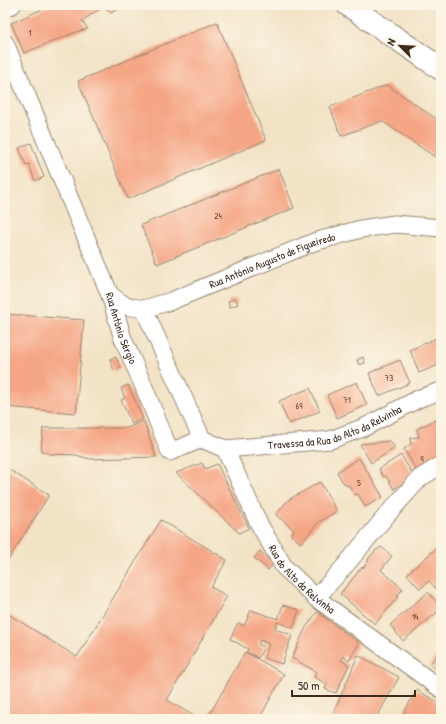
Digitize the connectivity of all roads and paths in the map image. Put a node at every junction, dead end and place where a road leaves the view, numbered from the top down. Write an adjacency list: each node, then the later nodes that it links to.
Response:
1 (12, 5): 3 (street)
2 (348, 5): 5 (main road)
3 (5, 8)
4 (5, 43): 7 (street, Rua António Sérgio)
5 (441, 69)
6 (441, 228): 8 (street, Rua António Augusto de Figueiredo)
7 (110, 295): 8 (street); 10 (street, Rua António Sérgio)
8 (144, 310): 10 (street)
9 (441, 391): 11 (street, Travessa da Rua do Alto da Relvinha)
10 (202, 439): 11 (street)
11 (225, 449): 13 (street, Rua do Alto da Relvinha)
12 (441, 465): 13 (street)
13 (316, 598): 14 (street, Rua do Alto da Relvinha)
14 (441, 689)

